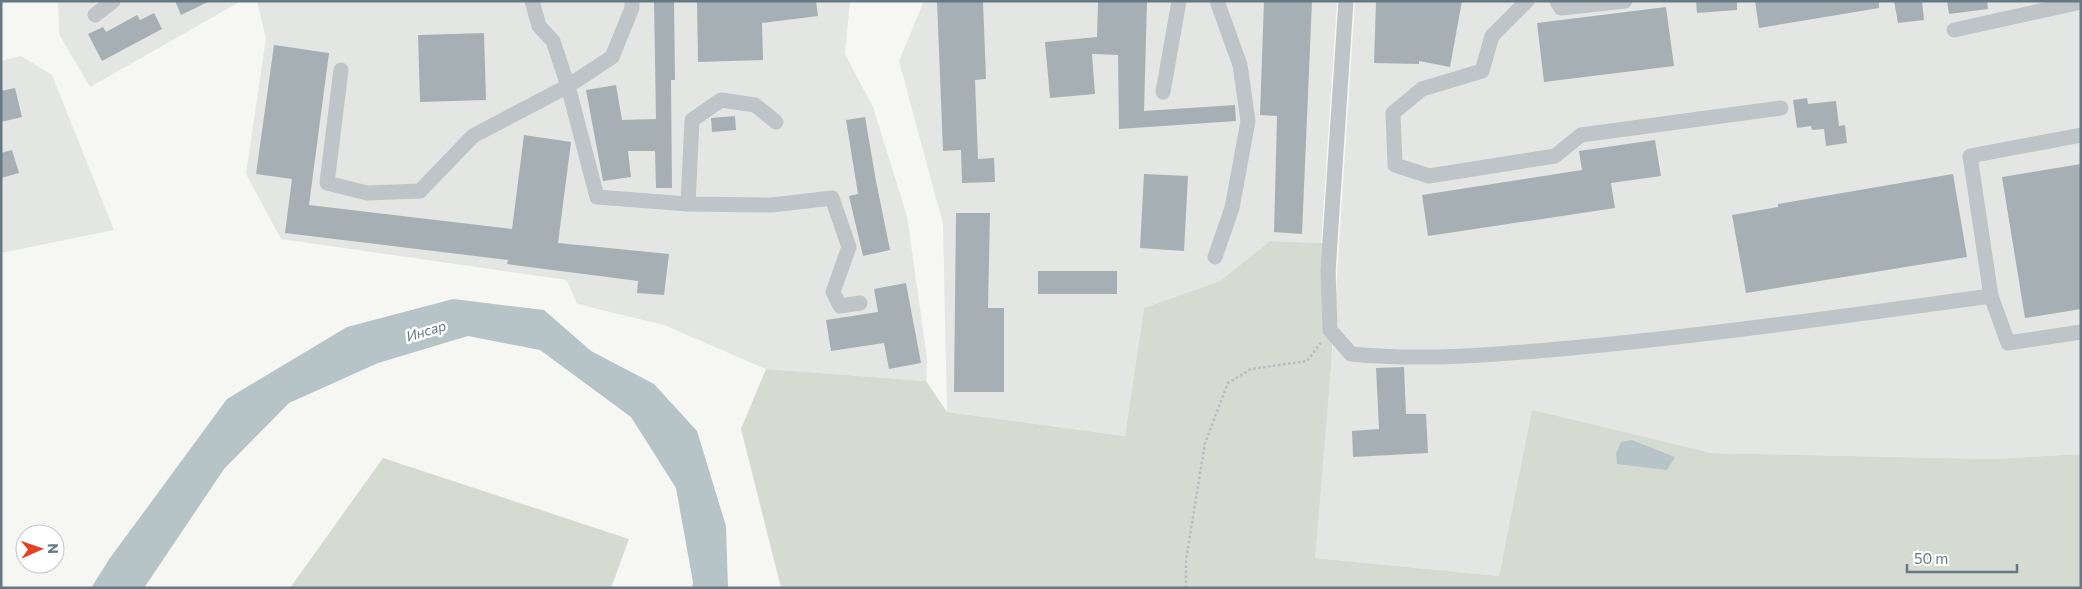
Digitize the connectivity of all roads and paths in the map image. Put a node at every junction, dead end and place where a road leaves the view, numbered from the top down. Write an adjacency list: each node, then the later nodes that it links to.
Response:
1 (113, 1): 12 (lane)
2 (532, 1): 15 (lane)
3 (632, 1): 15 (lane)
4 (1179, 1): 16 (lane)
5 (1217, 1): 21 (lane)
6 (1346, 1): 24 (lane)
7 (1527, 1): 17 (lane)
8 (1557, 1): 9 (lane)
9 (1624, 1)
10 (2081, 2): 11 (lane)
11 (2025, 8): 13 (lane)
12 (95, 15)
13 (1954, 30)
14 (340, 70): 15 (lane)
15 (568, 86): 20 (lane)
16 (1163, 92)
17 (1781, 108)
18 (776, 122): 20 (lane)
19 (2081, 135): 22 (lane)
20 (688, 204): 23 (lane)
21 (1215, 257)
22 (1990, 296): 24 (lane); 25 (lane)
23 (860, 303)
24 (1330, 330): 26 (path)
25 (2081, 332)
26 (1186, 588)

